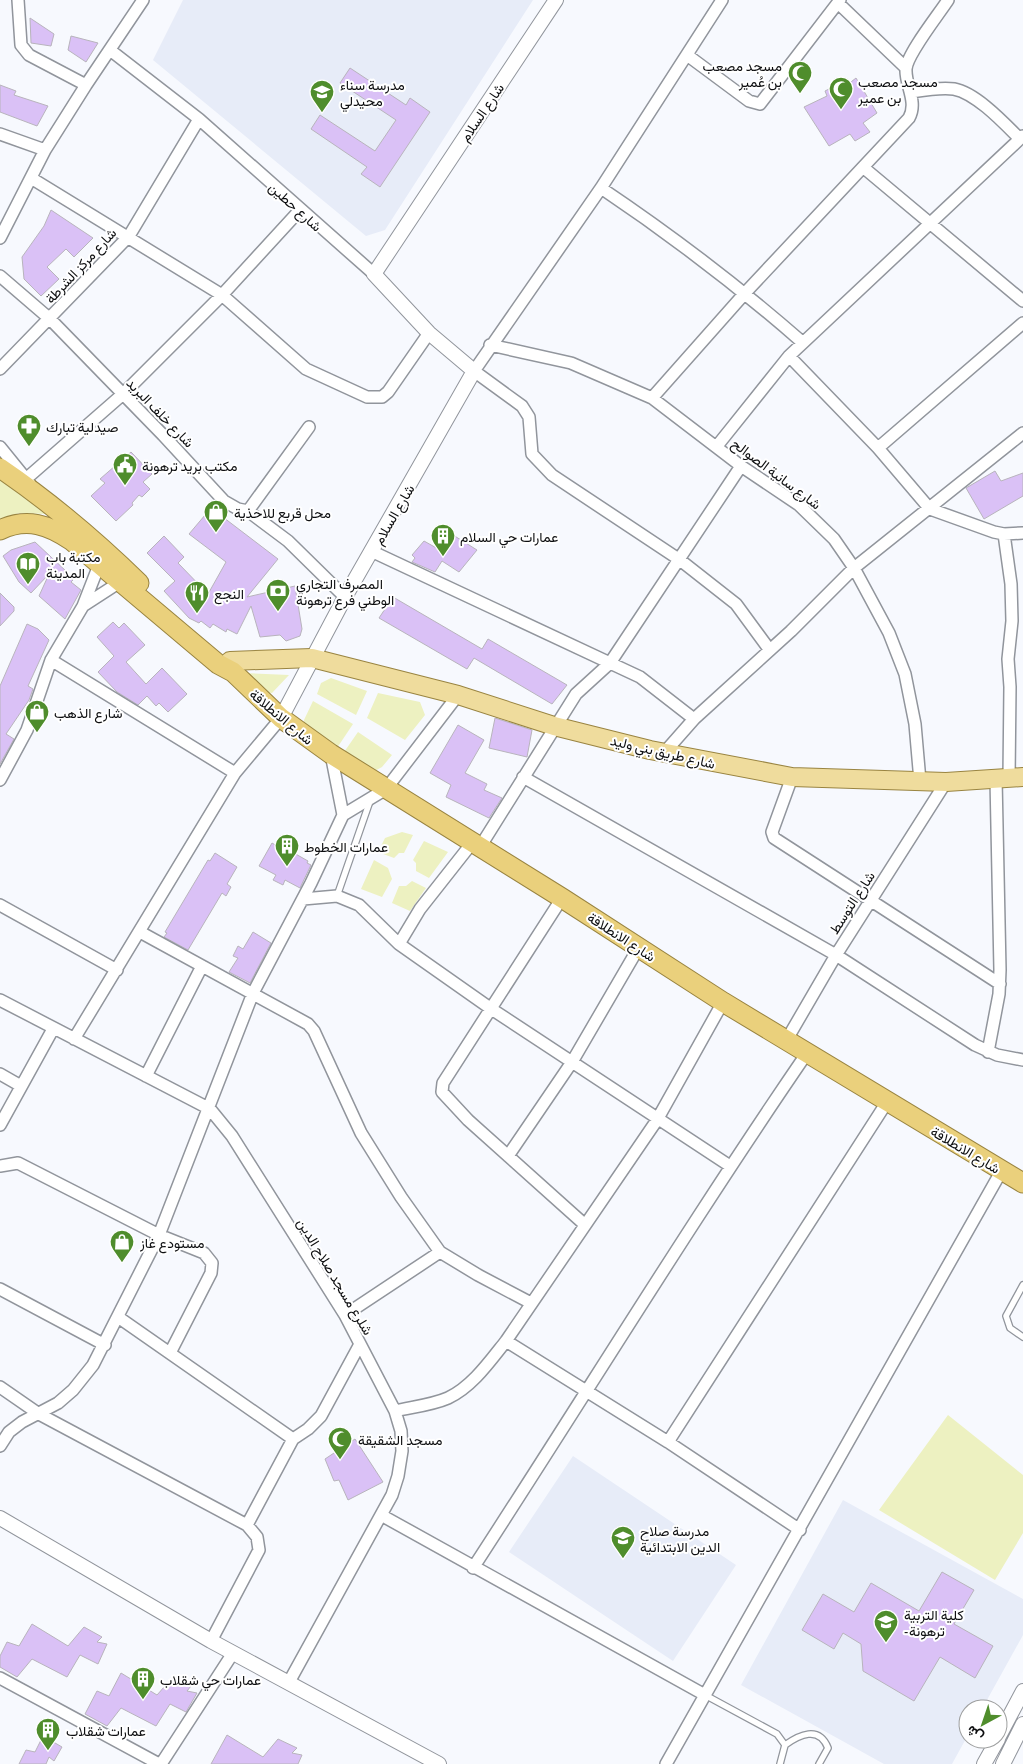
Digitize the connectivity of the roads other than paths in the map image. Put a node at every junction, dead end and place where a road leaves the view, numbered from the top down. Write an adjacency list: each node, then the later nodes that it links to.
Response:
1 (18, 0): 10 (street)
2 (143, 0): 7 (street)
3 (556, 0): 23 (street, شارع السلام)
4 (722, 0): 8 (street)
5 (948, 0): 9 (street)
6 (839, 2): 8 (street); 9 (street)
7 (110, 50): 10 (street); 12 (street, شارع حطين)
8 (687, 55): 18 (street)
9 (906, 68): 11 (street)
10 (86, 85): 15 (street)
11 (911, 92): 14 (street); 16 (street)
12 (199, 119): 19 (street, شارع حطين); 21 (street, شارع مركز الشرطة)
13 (0, 134): 15 (street)
14 (1022, 138): 20 (street)
15 (45, 150): 17 (street)
16 (864, 168): 20 (street); 25 (street)
17 (31, 178): 21 (street); 22 (street)
18 (601, 188): 25 (street); 32 (street)
19 (300, 210): 23 (street, شارع حطين); 26 (street)
20 (930, 222): 27 (street); 31 (street)
21 (128, 236): 26 (street); 28 (street, شارع مركز الشرطة)
22 (0, 238)
23 (374, 274): 30 (street, شارع حطين)
24 (0, 276): 28 (street, شارع خلف البريد)
25 (745, 293): 31 (street); 37 (street)
26 (222, 295): 30 (street); 36 (street)
27 (1023, 301)
28 (50, 319): 34 (street, شارع مركز الشرطة); 36 (street, شارع خلف البريد)
29 (1023, 323): 42 (street)
30 (429, 333): 35 (street, شارع حطين)
31 (802, 342): 33 (street)
32 (490, 345): 35 (street); 37 (street, شارع سانية الصوالح)
33 (789, 356): 40 (street); 42 (street)
34 (0, 369)
35 (474, 371): 51 (street, شارع السلام); 52 (street)
36 (123, 394): 45 (street); 47 (street, شارع خلف البريد)
37 (652, 398): 40 (street, شارع سانية الصوالح)
38 (309, 427): 47 (street)
39 (1023, 433): 46 (street)
40 (717, 446): 43 (street, شارع سانية الصوالح)
41 (0, 447): 45 (street)
42 (878, 448): 46 (street)
43 (741, 466): 52 (street); 54 (street, شارع سانية الصوالح)
44 (0, 468): 45 (highway)
45 (31, 485): 62 (highway)
46 (930, 508): 50 (street); 54 (street)
47 (248, 510): 56 (street, شارع خلف البريد)
48 (0, 530): 53 (highway)
49 (1023, 533): 50 (street)
50 (1004, 534): 63 (street)
51 (371, 551): 56 (street, شارع السلام); 61 (street)
52 (680, 560): 58 (street); 61 (street)
53 (99, 565): 55 (highway); 57 (street)
54 (854, 568): 58 (street); 76 (street, شارع سانية الصوالح)
55 (120, 582): 57 (street); 62 (highway)
56 (345, 596): 59 (street, شارع السلام)
57 (83, 606): 60 (street)
58 (770, 650): 67 (street)
59 (312, 658): 62 (main road, شارع طريق بني وليد); 65 (main road, شارع طريق بني وليد); 66 (street, شارع السلام)
60 (52, 660): 71 (street); 75 (street)
61 (610, 663): 67 (street); 68 (street)
62 (232, 667): 66 (highway, شارع الانطلاقة)
63 (1010, 687): 64 (street); 74 (street)
64 (1023, 687)
65 (458, 695): 68 (main road, شارع طريق بني وليد); 78 (street)
66 (281, 718): 70 (highway, شارع الانطلاقة); 71 (street)
67 (694, 719): 69 (street)
68 (554, 726): 69 (main road, شارع طريق بني وليد); 72 (street)
69 (664, 753): 73 (main road, شارع طريق بني وليد)
70 (331, 754): 78 (highway, شارع الانطلاقة); 79 (street)
71 (235, 773): 86 (street)
72 (523, 777): 80 (street); 89 (street)
73 (792, 777): 76 (main road, شارع طريق بني وليد); 84 (street)
74 (1009, 778): 77 (main road, شارع طريق بني وليد); 92 (street)
75 (0, 780)
76 (920, 782): 77 (main road, شارع طريق بني وليد)
77 (946, 782): 84 (street, شارع التوسط)
78 (378, 794): 79 (street); 80 (highway, شارع الانطلاقة); 81 (lane)
79 (344, 815): 83 (street)
80 (476, 845): 82 (highway, شارع الانطلاقة); 87 (street)
81 (337, 896): 83 (street); 87 (street)
82 (562, 898): 88 (highway, شارع الانطلاقة); 96 (street)
83 (303, 899): 93 (street)
84 (870, 900): 89 (street, شارع التوسط); 92 (street)
85 (0, 905): 91 (street)
86 (140, 932): 90 (street); 91 (street)
87 (399, 944): 96 (street)
88 (639, 947): 95 (highway, شارع الانطلاقة); 103 (street)
89 (836, 955): 99 (street, شارع التوسط); 100 (street)
90 (202, 966): 93 (street); 105 (street)
91 (117, 970): 98 (street)
92 (1000, 984): 100 (street)
93 (254, 993): 108 (street); 118 (street)
94 (0, 1000): 97 (street, شلرع مسجد صلاح الدين)
95 (723, 1002): 99 (highway, شارع الانطلاقة); 109 (street)
96 (490, 1008): 103 (street); 111 (street)
97 (53, 1029): 98 (street, شلرع مسجد صلاح الدين); 106 (street)
98 (74, 1039): 105 (street, شلرع مسجد صلاح الدين)
99 (786, 1041): 101 (highway, شارع الانطلاقة)
100 (988, 1052): 102 (street)
101 (807, 1053): 107 (highway, شارع الانطلاقة); 113 (street)
102 (1023, 1060)
103 (572, 1062): 109 (street); 111 (street)
104 (0, 1074): 106 (street)
105 (146, 1076): 108 (street, شلرع مسجد صلاح الدين)
106 (21, 1086): 110 (street)
107 (887, 1102): 114 (highway, شارع الانطلاقة); 134 (street)
108 (210, 1109): 117 (street); 122 (street, شلرع مسجد صلاح الدين)
109 (657, 1120): 113 (street); 116 (street)
110 (0, 1125)
111 (508, 1156): 116 (street)
112 (0, 1166): 117 (street)
113 (730, 1166): 130 (street)
114 (1002, 1170): 115 (highway, شارع الانطلاقة); 139 (street)
115 (1023, 1183)
116 (584, 1224): 121 (street)
117 (159, 1236): 123 (street); 128 (street)
118 (440, 1252): 121 (street); 122 (street)
119 (1023, 1285): 124 (lane)
120 (0, 1289): 127 (street)
121 (531, 1303): 125 (street)
122 (345, 1315): 126 (street, شلرع مسجد صلاح الدين)
123 (118, 1317): 127 (street); 128 (street)
124 (1023, 1337)
125 (506, 1341): 130 (street); 131 (street)
126 (360, 1344): 131 (street, شلرع مسجد صلاح الدين); 133 (street)
127 (105, 1345): 132 (street)
128 (170, 1353): 133 (street)
129 (0, 1387): 132 (street)
130 (588, 1392): 134 (street); 140 (street)
131 (395, 1411): 136 (street, شلرع مسجد صلاح الدين)
132 (39, 1414): 135 (street); 138 (street)
133 (293, 1439): 138 (street)
134 (668, 1442): 139 (street)
135 (0, 1446)
136 (381, 1515): 140 (street); 144 (street, شلرع مسجد صلاح الدين)
137 (0, 1518): 141 (street)
138 (247, 1526): 141 (street)
139 (800, 1530): 146 (street)
140 (474, 1568): 146 (street)
141 (211, 1641): 142 (street)
142 (233, 1653): 144 (street); 151 (street)
143 (0, 1678): 151 (street)
144 (289, 1682): 152 (street)
145 (1023, 1691): 147 (street)
146 (705, 1695): 149 (lane); 153 (street)
147 (1008, 1720)
148 (1023, 1724): 157 (street)
149 (785, 1745): 154 (lane); 155 (lane)
150 (992, 1749): 156 (street)
151 (160, 1764)
152 (439, 1764)
153 (666, 1764)
154 (780, 1764)
155 (818, 1764)
156 (984, 1764)
157 (1003, 1764)

